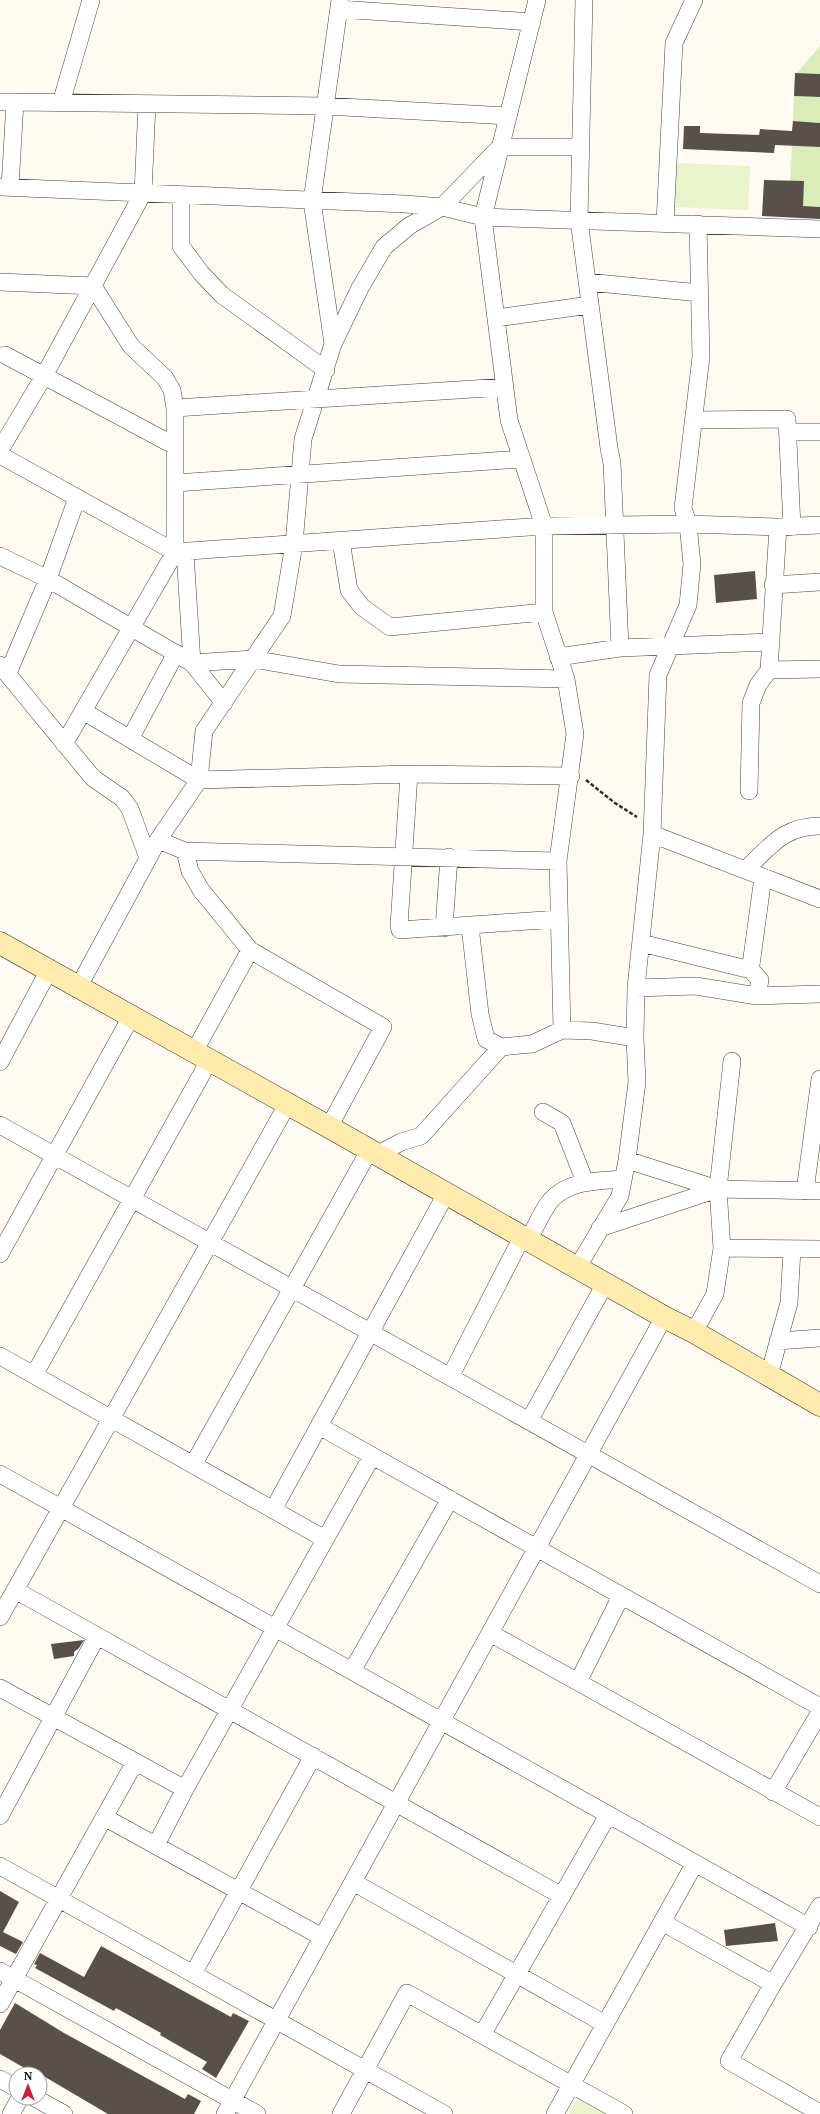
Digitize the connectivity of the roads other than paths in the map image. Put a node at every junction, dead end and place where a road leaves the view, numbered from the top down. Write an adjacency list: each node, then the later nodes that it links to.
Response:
1 (91, 0): 8 (street)
2 (537, 0): 6 (street)
3 (584, 0): 13 (street)
4 (694, 0): 21 (street)
5 (339, 4): 6 (street); 10 (street)
6 (532, 22): 11 (street)
7 (8, 102): 8 (street); 14 (street)
8 (61, 103): 9 (street)
9 (147, 104): 10 (street); 15 (street)
10 (325, 106): 11 (street); 17 (street)
11 (508, 116): 12 (street)
12 (500, 147): 13 (street); 18 (street); 19 (street)
13 (580, 147): 20 (street)
14 (5, 187): 15 (street)
15 (143, 193): 16 (street); 26 (street)
16 (181, 195): 17 (street); 32 (street)
17 (312, 201): 18 (street); 30 (street)
18 (442, 207): 19 (street); 30 (street)
19 (483, 217): 20 (street); 29 (street)
20 (579, 220): 21 (street); 25 (street)
21 (665, 223): 22 (street)
22 (698, 224): 23 (street); 27 (street)
23 (820, 229)
24 (0, 282): 26 (street)
25 (587, 282): 27 (street); 28 (street)
26 (93, 286): 33 (street); 36 (street)
27 (700, 293): 37 (street)
28 (590, 305): 29 (street); 47 (street)
29 (496, 318): 34 (street)
30 (333, 344): 32 (street)
31 (5, 355): 33 (street)
32 (326, 370): 35 (street)
33 (44, 376): 40 (street); 41 (street)
34 (505, 387): 35 (street); 43 (street)
35 (316, 398): 36 (street); 44 (street)
36 (176, 408): 40 (street)
37 (694, 420): 38 (street); 48 (street)
38 (788, 432): 39 (street); 51 (street)
39 (820, 432)
40 (175, 446): 45 (street)
41 (0, 450)
42 (0, 455): 46 (street)
43 (522, 459): 44 (street); 50 (street)
44 (300, 474): 45 (street); 53 (street)
45 (175, 483): 54 (street)
46 (77, 498): 54 (street); 56 (street)
47 (616, 524): 48 (street); 50 (street); 63 (street)
48 (688, 524): 51 (street); 62 (street)
49 (820, 525): 51 (street)
50 (544, 526): 52 (street); 59 (street)
51 (785, 527): 58 (street)
52 (341, 541): 53 (street); 59 (street)
53 (294, 544): 54 (street); 66 (street)
54 (180, 552): 60 (street); 67 (street)
55 (0, 556): 56 (street)
56 (48, 580): 60 (street); 68 (street)
57 (820, 582): 58 (street)
58 (773, 585): 61 (street)
59 (544, 612): 65 (street)
60 (132, 627): 64 (street); 73 (street)
61 (771, 642): 62 (street); 70 (street)
62 (672, 647): 63 (street); 81 (street)
63 (620, 648): 65 (street)
64 (176, 653): 67 (street); 74 (street)
65 (558, 657): 71 (street)
66 (253, 659): 67 (street); 71 (street); 72 (street)
67 (192, 663): 72 (street)
68 (4, 669): 75 (street)
69 (820, 669): 70 (street)
70 (769, 670): 79 (street)
71 (566, 679): 76 (street)
72 (224, 703): 78 (street)
73 (83, 711): 74 (street); 75 (street)
74 (130, 739): 78 (street)
75 (64, 744): 86 (street)
76 (571, 772): 77 (street); 87 (street)
77 (409, 774): 78 (street); 84 (street)
78 (199, 780): 82 (street)
79 (749, 792)
80 (820, 826): 88 (street)
81 (652, 828): 88 (street); 95 (street)
82 (158, 840): 83 (street); 86 (street)
83 (185, 851): 84 (street); 96 (street)
84 (404, 855): 85 (street); 93 (street)
85 (449, 857): 87 (street); 93 (street)
86 (148, 858): 99 (street)
87 (558, 861): 91 (street)
88 (745, 870): 89 (street)
89 (763, 878): 90 (street); 98 (street)
90 (820, 899)
91 (558, 919): 92 (street); 104 (street)
92 (470, 926): 93 (street); 106 (street)
93 (444, 928)
94 (0, 943): 97 (street)
95 (641, 943): 98 (street); 100 (street)
96 (250, 950): 107 (street); 115 (street)
97 (49, 970): 99 (street); 109 (street)
98 (751, 970): 102 (street)
99 (79, 986): 103 (street)
100 (636, 988): 102 (street); 105 (street)
101 (820, 994): 102 (street)
102 (757, 996)
103 (131, 1017): 107 (street); 117 (street)
104 (562, 1030): 105 (street); 106 (street)
105 (635, 1038): 118 (street)
106 (501, 1047): 116 (street)
107 (202, 1056): 111 (street); 124 (street)
108 (732, 1061): 121 (street)
109 (0, 1062)
110 (820, 1079): 112 (street)
111 (287, 1104): 115 (street); 127 (street)
112 (819, 1106): 122 (street)
113 (543, 1112): 120 (street)
114 (0, 1125): 117 (street)
115 (329, 1127): 116 (street)
116 (373, 1153): 123 (street); 134 (street)
117 (55, 1156): 124 (street); 128 (street)
118 (627, 1160): 119 (street); 121 (street)
119 (623, 1179): 120 (street); 125 (street)
120 (584, 1182): 126 (street)
121 (718, 1190): 122 (street); 125 (street); 129 (street)
122 (813, 1191)
123 (446, 1194): 126 (street); 136 (street)
124 (133, 1199): 127 (street); 141 (street)
125 (600, 1228): 132 (street)
126 (525, 1239): 132 (street); 143 (street)
127 (210, 1242): 134 (street); 145 (street)
128 (2, 1248)
129 (722, 1248): 130 (street); 137 (street)
130 (792, 1249): 131 (street); 139 (street)
131 (820, 1249)
132 (577, 1268): 133 (street)
133 (604, 1284): 135 (street); 146 (street)
134 (292, 1288): 136 (street); 150 (street)
135 (664, 1317): 137 (street); 148 (street)
136 (370, 1332): 143 (street); 147 (street)
137 (694, 1332): 142 (street)
138 (820, 1338): 139 (street)
139 (778, 1341): 142 (street)
140 (0, 1356): 141 (street)
141 (34, 1375): 145 (street)
142 (769, 1375): 144 (street)
143 (450, 1377): 146 (street)
144 (820, 1405)
145 (112, 1418): 150 (street); 153 (street)
146 (529, 1421): 148 (street)
147 (319, 1426): 149 (street); 154 (street)
148 (588, 1454): 156 (street); 157 (street)
149 (372, 1456): 152 (street); 155 (street)
150 (193, 1465): 154 (street)
151 (0, 1474): 153 (street)
152 (450, 1499): 156 (street); 164 (street)
153 (61, 1508): 158 (street); 161 (street)
154 (273, 1510): 155 (street)
155 (325, 1539): 161 (street)
156 (536, 1548): 159 (street); 162 (street)
157 (820, 1584)
158 (15, 1590): 160 (street); 163 (street)
159 (621, 1596): 165 (street); 167 (street)
160 (0, 1617)
161 (275, 1628): 164 (street); 168 (street)
162 (490, 1633): 165 (street); 171 (street)
163 (97, 1636): 168 (street); 170 (street)
164 (352, 1671): 171 (street)
165 (578, 1682): 175 (street)
166 (0, 1688): 170 (street)
167 (820, 1707)
168 (230, 1710): 172 (street); 174 (street)
169 (820, 1712): 175 (street)
170 (53, 1717): 173 (street); 178 (street)
171 (441, 1721): 176 (street); 177 (street)
172 (312, 1756): 176 (street); 185 (street)
173 (135, 1762): 174 (street); 179 (street)
174 (185, 1789): 181 (street)
175 (773, 1792): 180 (street)
176 (396, 1803): 184 (street); 186 (street)
177 (608, 1815): 182 (street); 186 (street)
178 (0, 1816)
179 (104, 1817): 181 (street); 187 (street)
180 (820, 1817)
181 (156, 1845): 185 (street)
182 (695, 1863): 189 (street); 190 (street)
183 (0, 1866): 187 (street)
184 (353, 1882): 191 (street); 193 (street)
185 (238, 1891): 191 (street); 192 (street)
186 (562, 1896): 193 (street)
187 (59, 1899): 192 (street); 194 (street)
188 (820, 1906): 190 (street)
189 (662, 1922): 195 (street); 198 (street)
190 (809, 1927): 195 (street)
191 (322, 1937): 197 (street)
192 (193, 1974): 197 (street)
193 (517, 1974): 198 (street); 199 (street)
194 (7, 1975): 196 (street); 203 (street)
195 (773, 1984): 204 (street)
196 (0, 2004)
197 (277, 2021): 200 (street); 203 (street)
198 (605, 2024): 201 (street)
199 (482, 2035): 200 (street); 201 (street)
200 (365, 2070): 207 (street); 208 (street)
201 (571, 2086): 209 (street); 210 (street)
202 (48, 2105): 205 (street)
203 (229, 2107): 206 (street)
204 (820, 2113)
205 (64, 2114)
206 (256, 2114)
207 (341, 2114)
208 (444, 2114)
209 (555, 2114)
210 (624, 2114)

